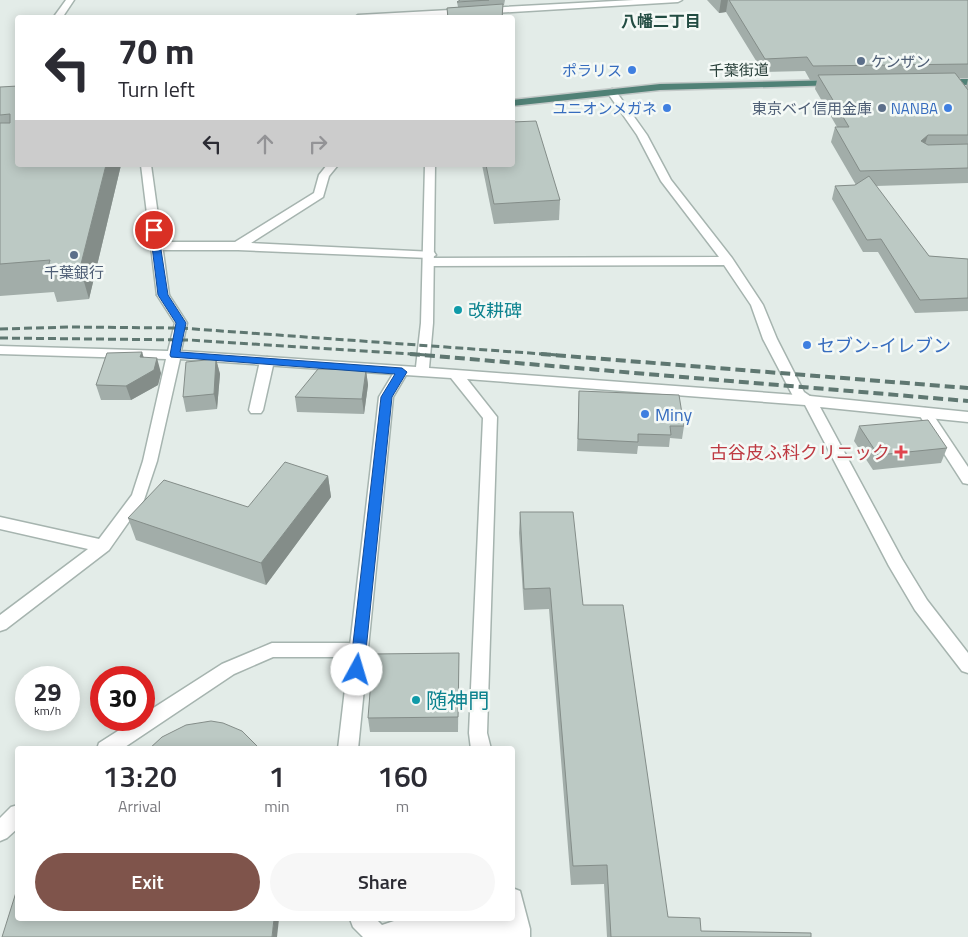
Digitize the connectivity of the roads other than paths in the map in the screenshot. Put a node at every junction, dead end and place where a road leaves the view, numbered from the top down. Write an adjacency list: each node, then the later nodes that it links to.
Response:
1 (70, 0): 6 (street)
2 (678, 0): 4 (street)
3 (449, 4): 4 (street)
4 (438, 12): 5 (street)
5 (403, 13): 7 (street)
6 (59, 15)
7 (385, 15)
8 (935, 82): 9 (highway)
9 (954, 82): 10 (highway); 13 (street)
10 (968, 82)
11 (848, 83): 12 (highway, 千葉街道)
12 (612, 92): 14 (highway, 千葉街道); 21 (street)
13 (961, 92)
14 (515, 102)
15 (146, 167): 18 (street)
16 (331, 167): 19 (street)
17 (430, 167): 20 (street)
18 (156, 246): 19 (street); 23 (street)
19 (238, 246): 20 (street)
20 (429, 258): 21 (street); 26 (street)
21 (728, 261): 28 (street)
22 (0, 350): 23 (street)
23 (175, 355): 24 (street); 34 (street)
24 (267, 361): 25 (street); 29 (street)
25 (402, 372): 26 (street); 36 (street)
26 (423, 373): 27 (street)
27 (455, 374): 28 (street); 40 (street)
28 (810, 401): 30 (street); 37 (street)
29 (256, 410)
30 (925, 413): 31 (street); 32 (street)
31 (968, 417)
32 (968, 479)
33 (0, 523): 34 (street)
34 (103, 546): 35 (street)
35 (0, 624)
36 (359, 650): 38 (street); 39 (street)
37 (968, 666)
38 (111, 746)
39 (348, 746)
40 (480, 746)
41 (15, 817): 42 (street)
42 (0, 831)
43 (515, 913): 45 (street)
44 (363, 921): 46 (street)
45 (519, 933): 46 (street)
46 (378, 937)

